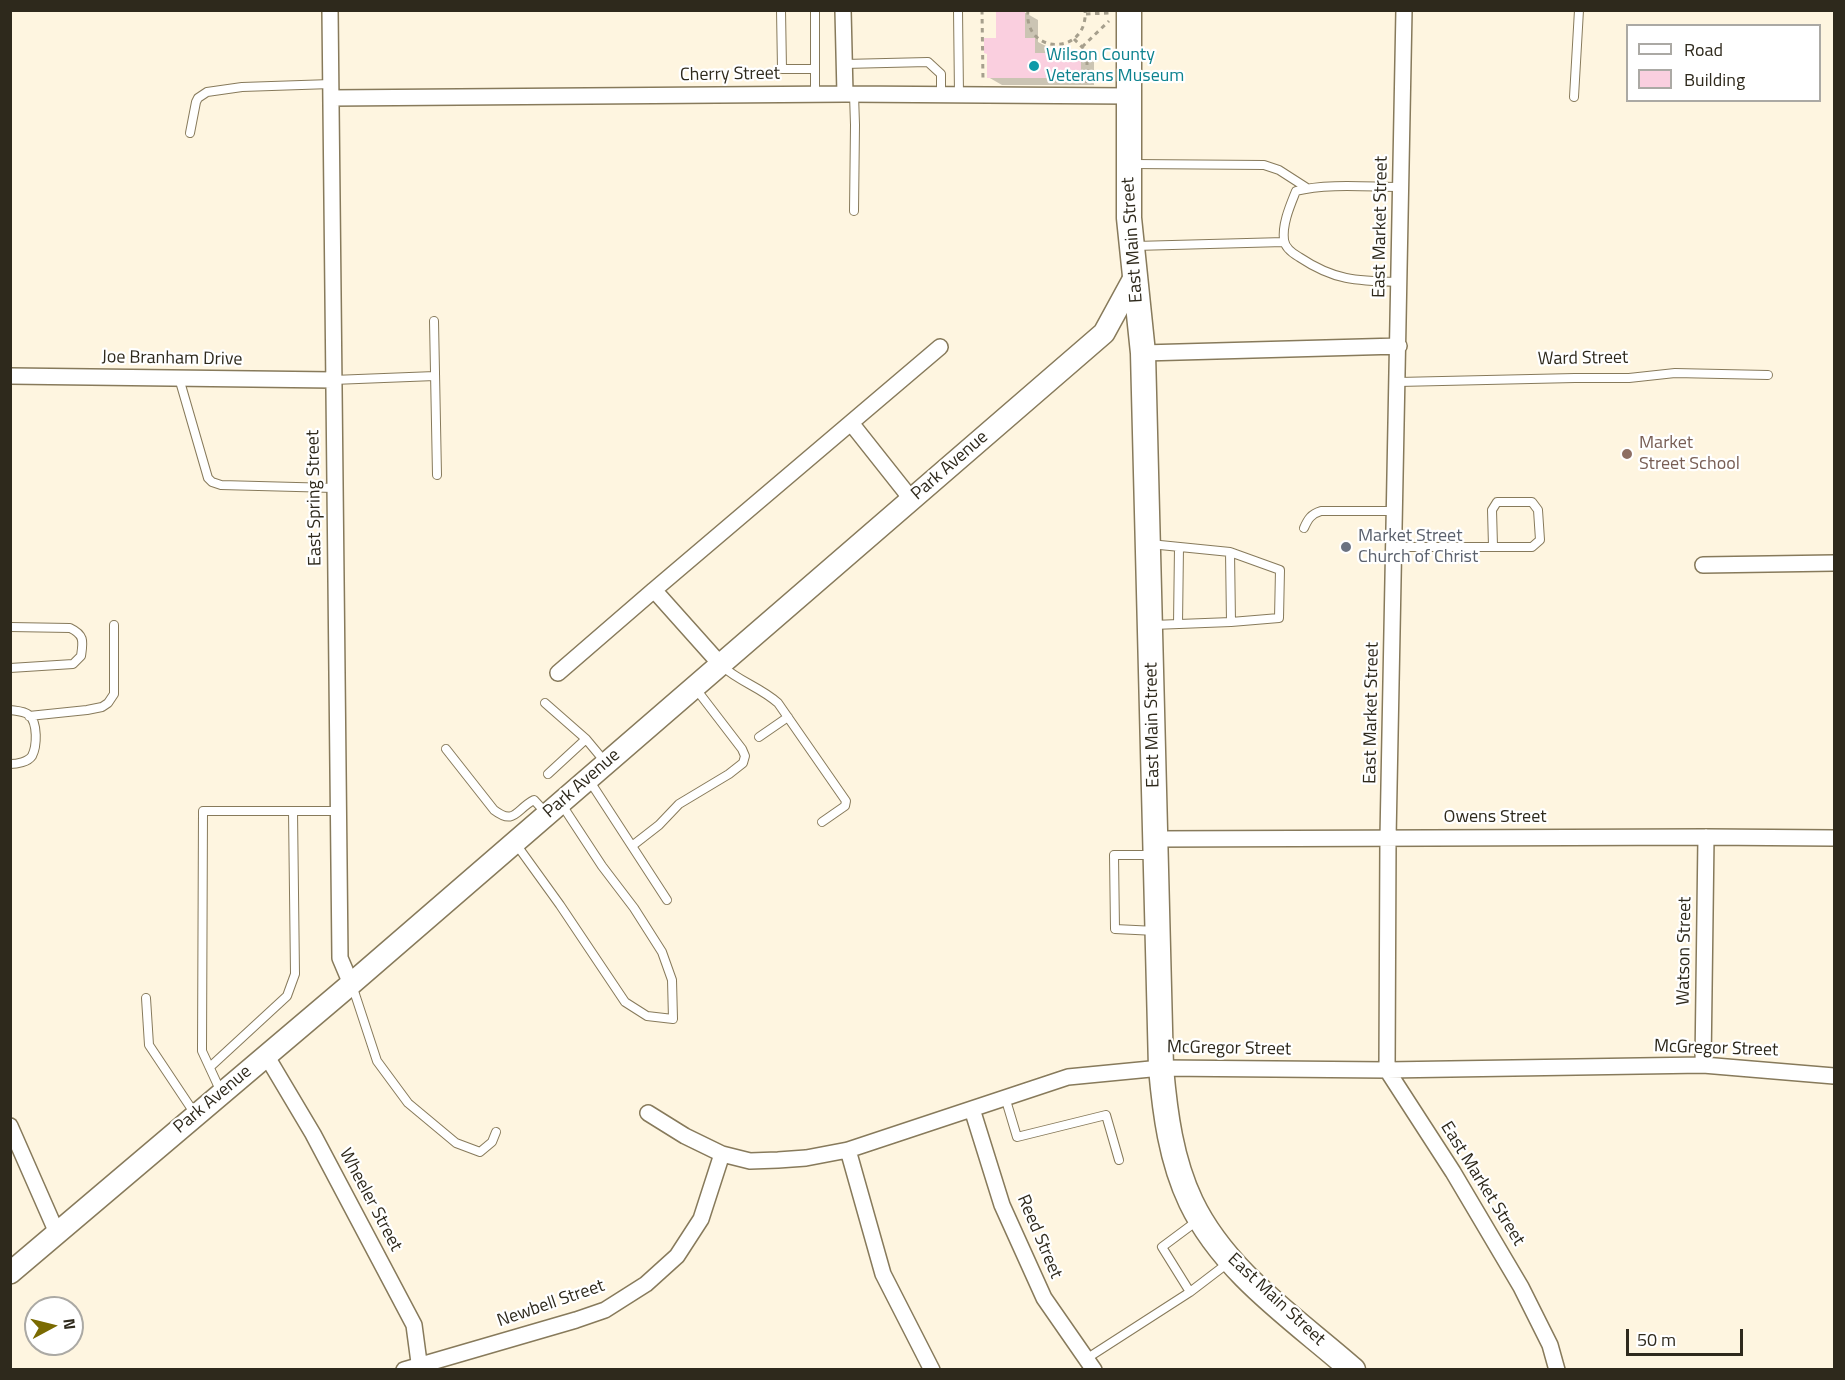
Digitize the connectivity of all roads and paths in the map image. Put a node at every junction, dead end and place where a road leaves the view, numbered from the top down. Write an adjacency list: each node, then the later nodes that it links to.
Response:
1 (330, 10): 18 (street, East Spring Street)
2 (781, 10): 15 (lane)
3 (814, 10): 15 (lane)
4 (843, 10): 14 (street)
5 (958, 10): 22 (lane)
6 (982, 10): 16 (path)
7 (1028, 10): 12 (path)
8 (1404, 10): 27 (street, East Market Street)
9 (1579, 10): 24 (lane)
10 (1085, 12): 11 (path); 12 (path)
11 (1116, 15): 13 (path); 23 (main road, East Main Street)
12 (1074, 39): 13 (path)
13 (1082, 47): 17 (path)
14 (844, 64): 20 (street); 21 (lane)
15 (814, 69): 19 (lane)
16 (983, 86)
17 (1087, 86)
18 (331, 91): 19 (street, Cherry Street); 25 (lane); 42 (street, East Spring Street)
19 (815, 94): 20 (street, Cherry Street)
20 (849, 94): 21 (street, Cherry Street); 29 (lane)
21 (941, 95): 22 (street, Cherry Street)
22 (958, 95): 23 (street, Cherry Street)
23 (1129, 96): 26 (main road, East Main Street)
24 (1574, 97)
25 (190, 133)
26 (1129, 164): 28 (lane); 31 (main road, East Main Street)
27 (1401, 187): 28 (lane); 33 (street, East Market Street)
28 (1307, 188): 30 (lane)
29 (854, 211)
30 (1284, 242): 31 (lane); 33 (lane)
31 (1131, 246): 32 (main road, East Main Street)
32 (1134, 278): 37 (main road, East Main Street); 47 (street, Park Avenue)
33 (1400, 282): 35 (street, East Market Street)
34 (434, 321): 40 (lane)
35 (1399, 346): 37 (street); 43 (street, East Market Street)
36 (940, 347): 44 (street)
37 (1143, 353): 50 (main road, East Main Street)
38 (1768, 375): 43 (lane, Ward Street)
39 (10, 376): 41 (street, Joe Branham Drive)
40 (435, 376): 42 (lane); 45 (lane)
41 (179, 378): 42 (street, Joe Branham Drive); 46 (lane)
42 (333, 380): 46 (street, East Spring Street)
43 (1398, 382): 48 (street, East Market Street)
44 (851, 423): 47 (street); 57 (street)
45 (437, 475)
46 (334, 488): 80 (street, East Spring Street)
47 (912, 500): 63 (street, Park Avenue)
48 (1395, 511): 49 (lane); 53 (street, East Market Street)
49 (1304, 528)
50 (1149, 544): 52 (lane); 61 (main road, East Main Street)
51 (1493, 546): 51 (lane); 53 (lane)
52 (1179, 547): 54 (lane); 59 (lane)
53 (1395, 547): 83 (street, East Market Street)
54 (1230, 552): 58 (lane); 58 (lane)
55 (1834, 563): 56 (street)
56 (1702, 565)
57 (654, 590): 63 (street); 65 (street)
58 (1231, 621): 59 (lane)
59 (1178, 624): 61 (lane)
60 (114, 625): 69 (lane)
61 (1151, 625): 87 (main road, East Main Street)
62 (10, 627): 64 (lane)
63 (721, 664): 66 (street, Park Avenue); 70 (lane)
64 (10, 668)
65 (558, 673)
66 (694, 687): 74 (street, Park Avenue); 86 (lane)
67 (545, 703): 72 (lane)
68 (10, 710): 69 (lane)
69 (29, 716): 75 (lane)
70 (788, 717): 71 (lane); 81 (lane)
71 (759, 737)
72 (586, 739): 74 (lane); 76 (lane)
73 (446, 749): 78 (lane)
74 (606, 763): 77 (street, Park Avenue)
75 (10, 764)
76 (548, 774)
77 (588, 778): 78 (street, Park Avenue); 86 (lane)
78 (554, 808): 85 (street, Park Avenue); 85 (lane)
79 (293, 811): 80 (lane); 94 (lane); 94 (lane)
80 (338, 811): 90 (street, East Spring Street)
81 (822, 822)
82 (1706, 837): 83 (street, Owens Street); 84 (street, Owens Street); 93 (street, Watson Street)
83 (1388, 838): 87 (street, Owens Street); 96 (street, East Market Street)
84 (1834, 838)
85 (515, 842): 90 (street, Park Avenue)
86 (632, 846): 88 (lane)
87 (1156, 847): 89 (main road, East Main Street); 89 (lane)
88 (667, 900)
89 (1158, 931): 95 (main road, East Main Street)
90 (351, 984): 92 (street, Park Avenue); 104 (lane)
91 (146, 998): 102 (lane)
92 (266, 1055): 98 (street, Park Avenue); 114 (street, Wheeler Street)
93 (1703, 1065): 96 (street, McGregor Street); 97 (street, McGregor Street)
94 (210, 1067): 98 (lane)
95 (1161, 1068): 96 (street, McGregor Street); 99 (street, McGregor Street); 108 (main road, East Main Street)
96 (1387, 1070): 118 (street, East Market Street)
97 (1834, 1076)
98 (222, 1093): 102 (street, Park Avenue)
99 (1005, 1097): 100 (street, McGregor Street); 107 (lane)
100 (972, 1108): 105 (street, McGregor Street); 113 (street, Reed Street)
101 (648, 1113): 106 (street, McGregor Street)
102 (196, 1115): 109 (street, Park Avenue)
103 (10, 1126): 109 (street)
104 (496, 1132)
105 (848, 1150): 106 (street, McGregor Street); 116 (street)
106 (722, 1155): 114 (street, Newbell Street)
107 (1119, 1161)
108 (1201, 1219): 110 (main road, East Main Street); 112 (lane)
109 (57, 1233): 111 (street, Park Avenue)
110 (1230, 1261): 112 (lane); 117 (main road, East Main Street)
111 (10, 1273)
112 (1190, 1292): 113 (lane)
113 (1090, 1364)
114 (420, 1367): 115 (street, Newbell Street)
115 (404, 1370)
116 (932, 1370)
117 (1353, 1370)
118 (1557, 1370)

